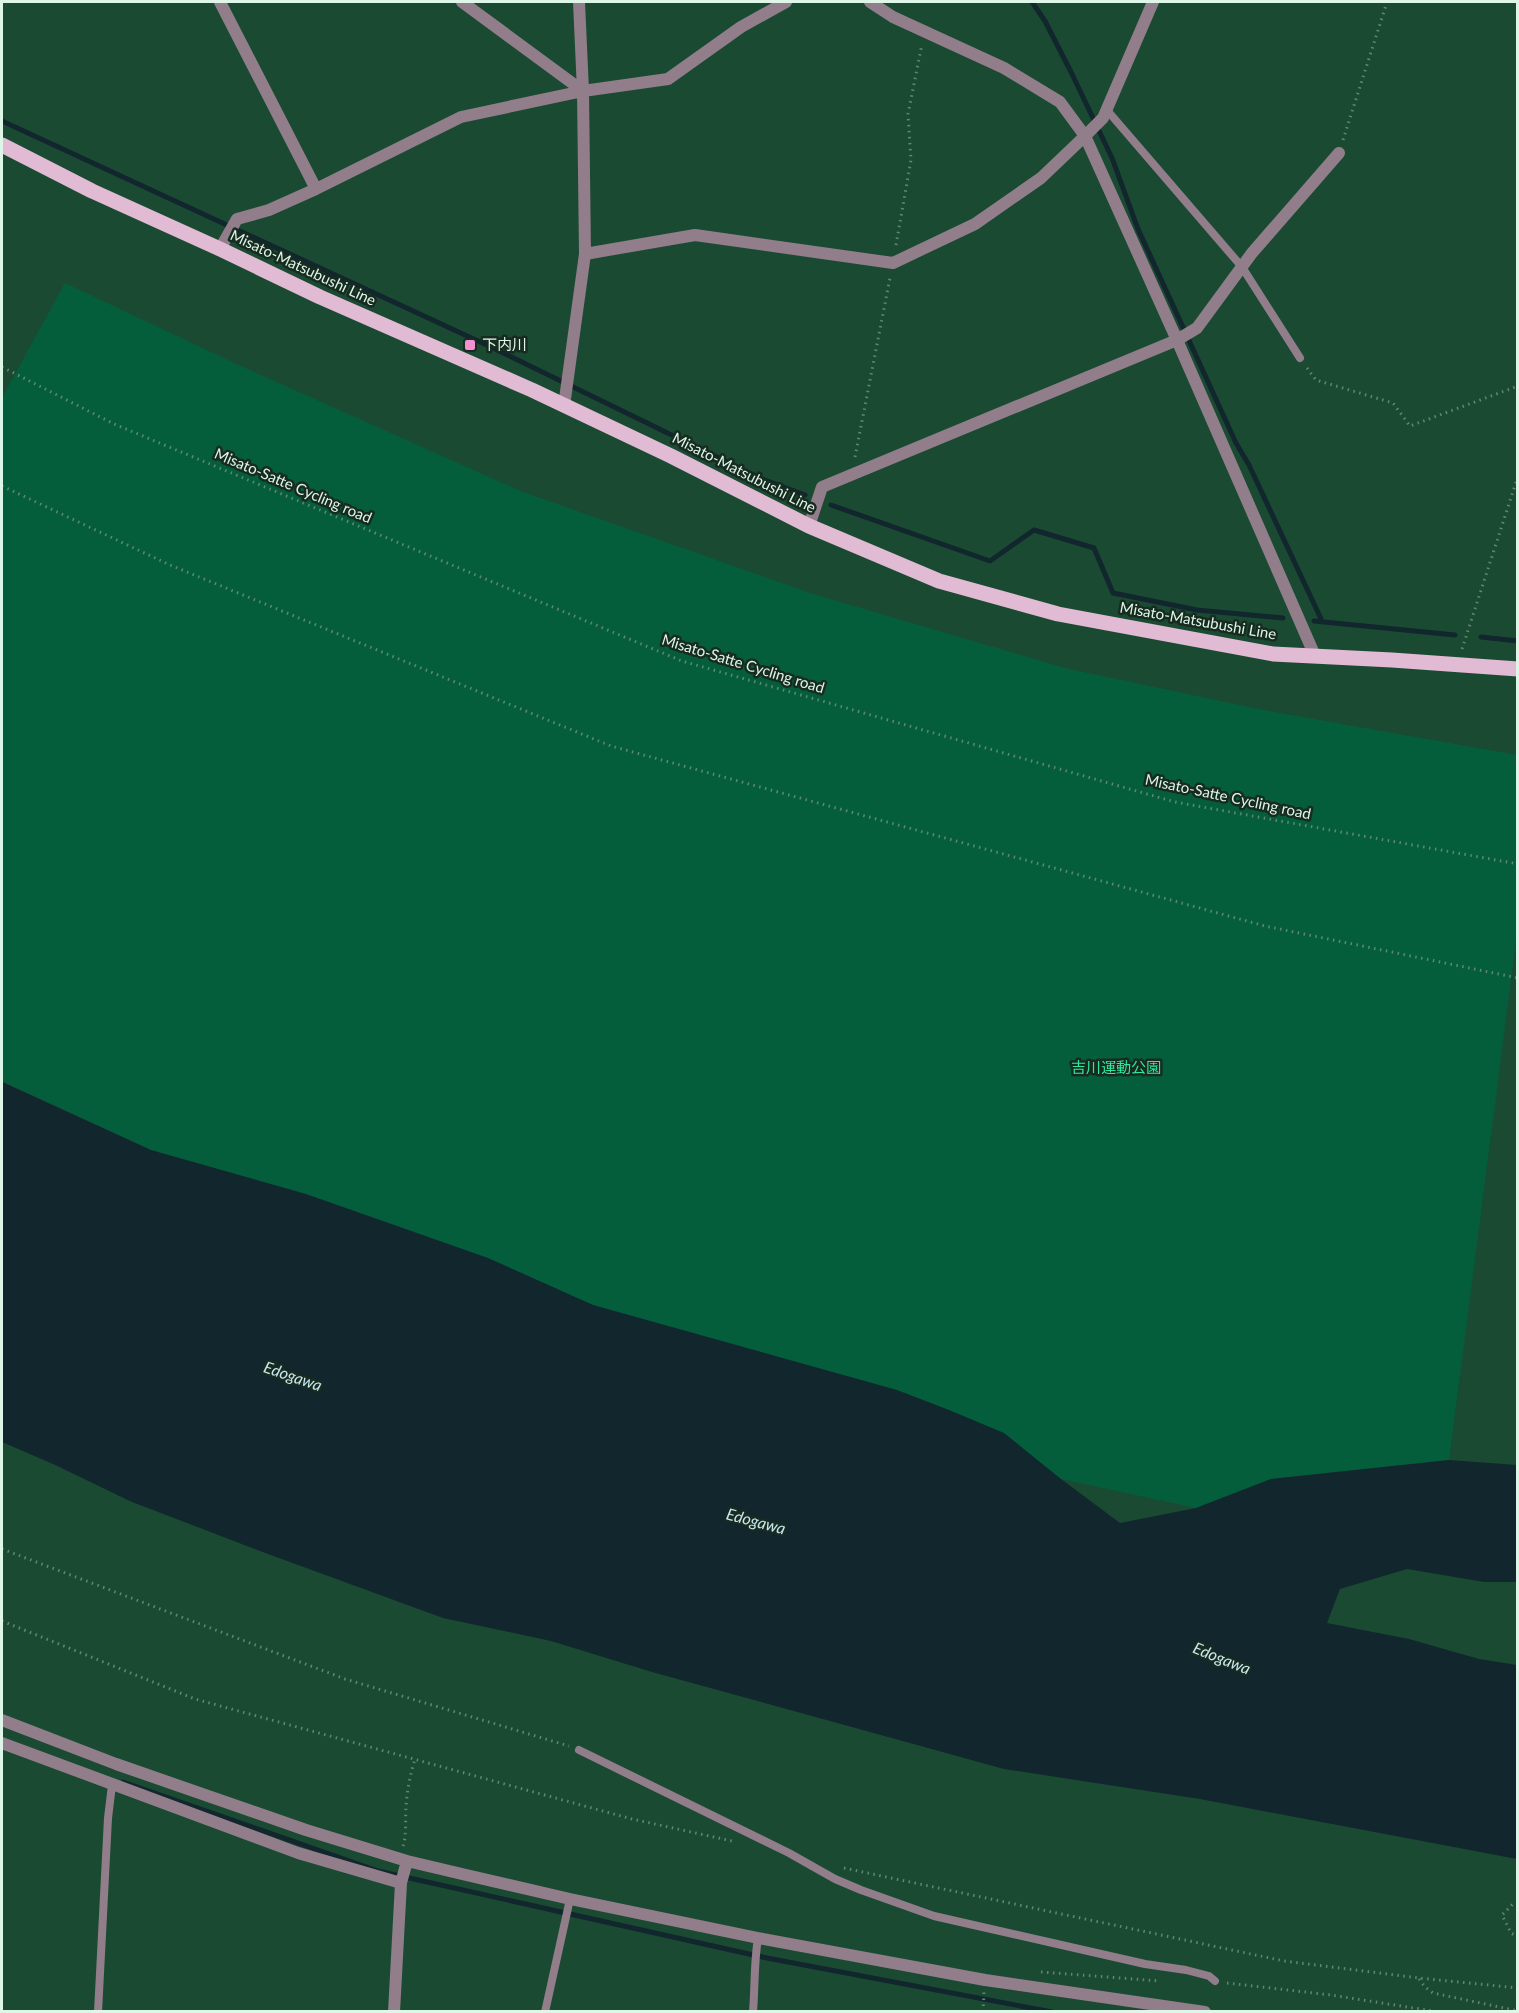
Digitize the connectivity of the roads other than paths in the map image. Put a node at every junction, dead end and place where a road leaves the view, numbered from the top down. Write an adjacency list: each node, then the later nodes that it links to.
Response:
1 (220, 2): 12 (street)
2 (462, 2): 7 (street)
3 (579, 2): 7 (street)
4 (786, 2): 7 (street)
5 (870, 2): 9 (street)
6 (1153, 2): 8 (street)
7 (583, 91): 12 (street); 14 (street)
8 (1106, 110): 9 (street); 15 (lane)
9 (1085, 136): 14 (street); 16 (street)
10 (2, 145): 13 (main road, Misato-Matsubushi Line)
11 (1339, 153): 15 (street)
12 (316, 189): 13 (street)
13 (223, 243): 18 (main road, Misato-Matsubushi Line)
14 (585, 254): 18 (street)
15 (1242, 267): 16 (street); 17 (lane)
16 (1177, 340): 19 (street); 20 (street)
17 (1300, 358)
18 (564, 406): 19 (main road, Misato-Matsubushi Line)
19 (809, 526): 20 (main road, Misato-Matsubushi Line)
20 (1315, 656): 21 (main road, Misato-Matsubushi Line)
21 (1518, 669)
22 (2, 1720): 26 (street)
23 (2, 1743): 25 (street)
24 (579, 1750): 30 (lane)
25 (112, 1785): 27 (street); 31 (lane)
26 (402, 1859): 27 (street); 28 (street)
27 (401, 1883): 32 (street)
28 (570, 1899): 29 (street); 33 (lane)
29 (758, 1938): 34 (lane); 35 (street)
30 (1215, 1981)
31 (98, 2012)
32 (394, 2012)
33 (545, 2012)
34 (753, 2012)
35 (1205, 2012)

